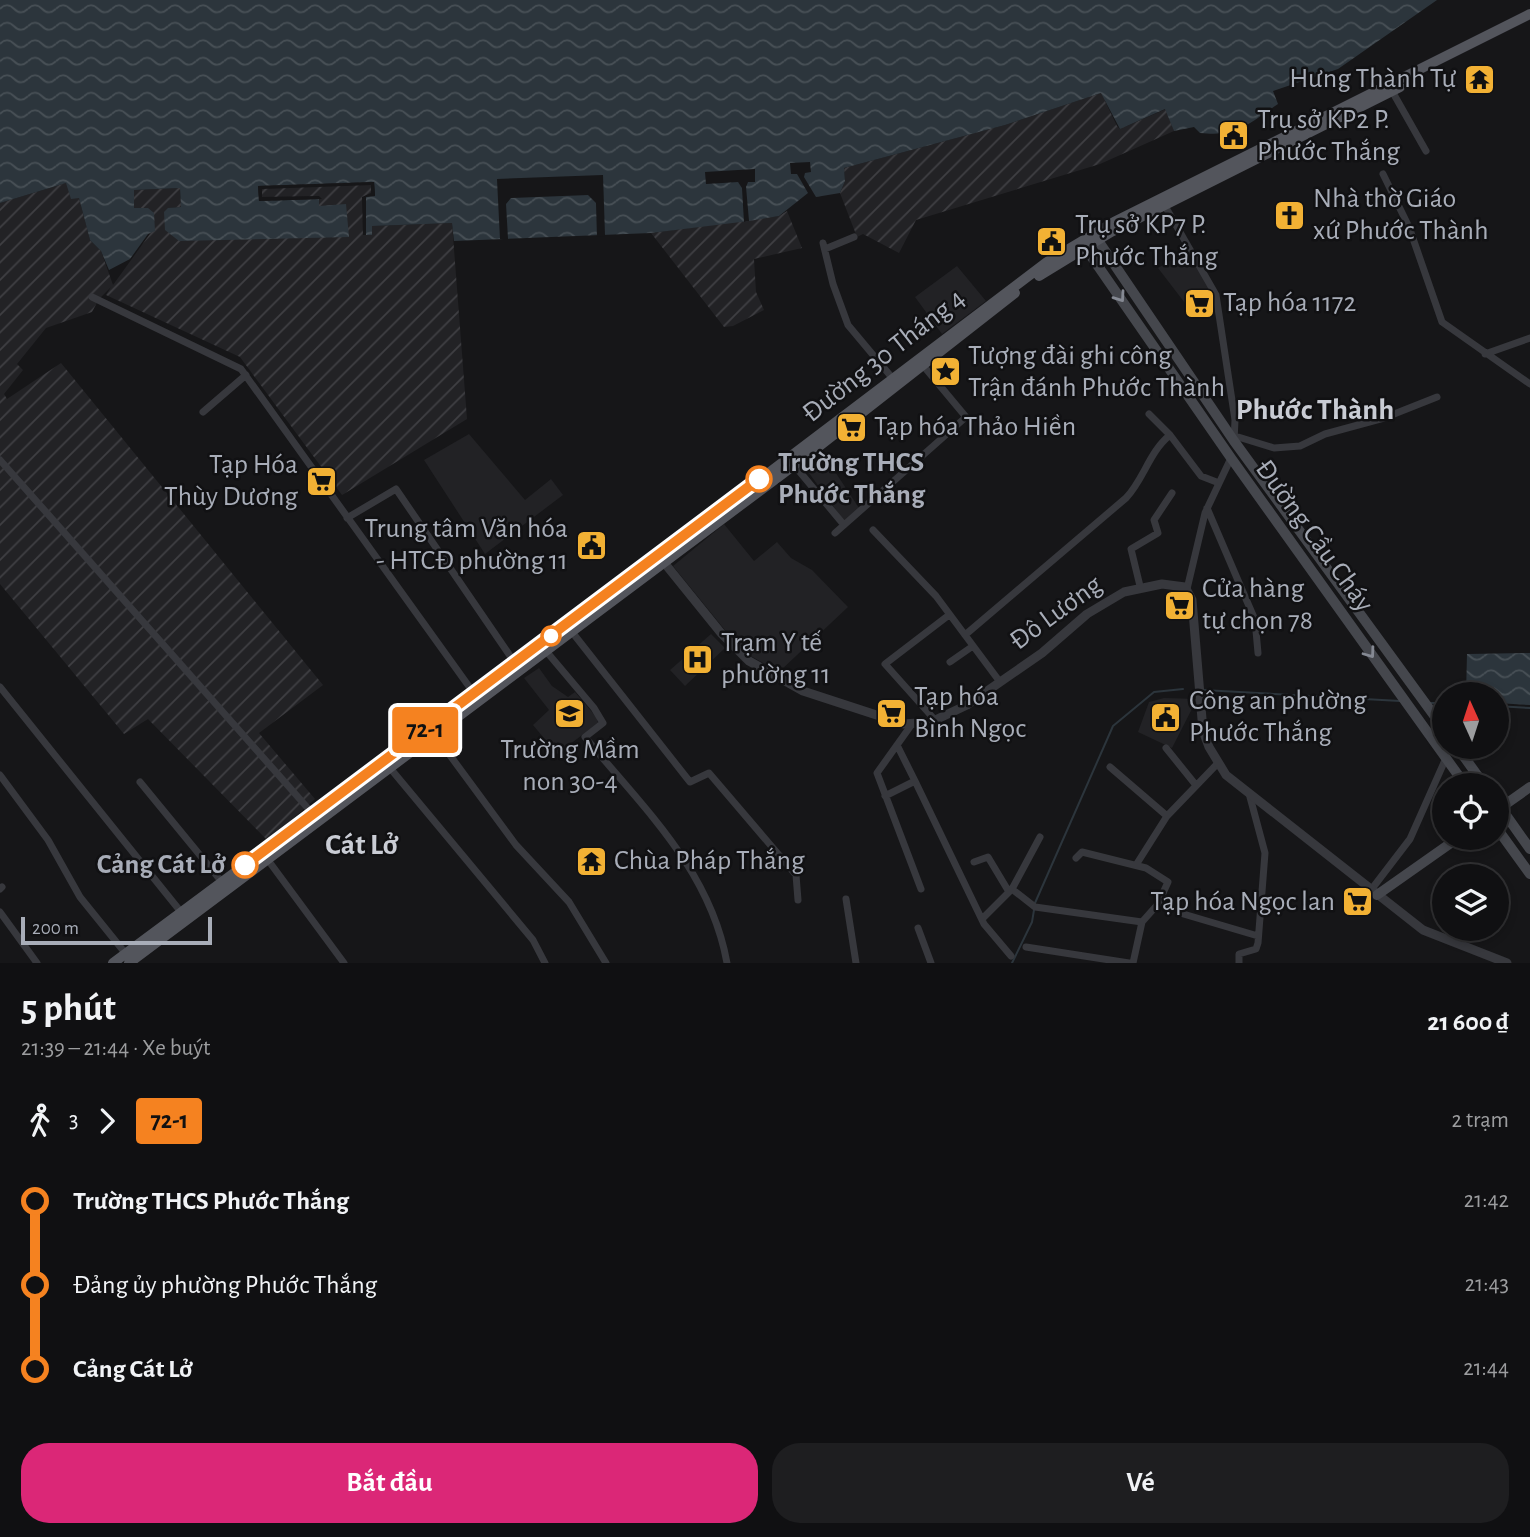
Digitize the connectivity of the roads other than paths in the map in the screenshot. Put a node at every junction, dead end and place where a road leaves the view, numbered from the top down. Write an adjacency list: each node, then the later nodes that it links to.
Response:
1 (1530, 14): 2 (main road, Đường 30 Tháng 4)
2 (1523, 23): 3 (main road, Đường 30 Tháng 4); 4 (main road, Đường 30 Tháng 4)
3 (1392, 91): 4 (main road, Đường 30 Tháng 4); 5 (street)
4 (1298, 134): 7 (main road, Đường 30 Tháng 4); 8 (main road, Đường 30 Tháng 4)
5 (1426, 151)
6 (1382, 174): 14 (street)
7 (1165, 206): 8 (main road, Đường 30 Tháng 4); 23 (street)
8 (1134, 216): 10 (main road, Đường 30 Tháng 4)
9 (854, 237): 17 (street)
10 (1096, 237): 11 (main road, Đường 30 Tháng 4); 23 (main road, Đường Cầu Cháy)
11 (1083, 244): 15 (main road, Đường 30 Tháng 4); 25 (main road, Đường Cầu Cháy, one-way to 25)
12 (92, 297): 16 (street)
13 (1530, 338): 14 (street)
14 (1485, 354): 18 (street)
15 (921, 363): 17 (main road, Đường 30 Tháng 4); 34 (street)
16 (246, 375): 20 (street); 33 (street)
17 (896, 383): 24 (main road, Đường 30 Tháng 4)
18 (1530, 384)
19 (1437, 397): 23 (street)
20 (203, 412)
21 (1149, 414): 22 (street)
22 (1170, 435): 28 (street); 42 (street)
23 (1235, 439): 30 (main road, Đường Cầu Cháy)
24 (810, 447): 27 (main road, Đường 30 Tháng 4); 37 (main road, Đường 30 Tháng 4)
25 (1231, 458): 28 (street); 32 (main road, Đường Cầu Cháy)
26 (0, 460): 71 (street)
27 (794, 465): 34 (street); 37 (main road, Đường 30 Tháng 4)
28 (1219, 483): 31 (street)
29 (1172, 493): 38 (street)
30 (1279, 503): 32 (main road); 51 (main road, Đường Cầu Cháy)
31 (1207, 508): 39 (street); 45 (street)
32 (1268, 511): 55 (main road, Đường Cầu Cháy, one-way to 55)
33 (347, 518): 47 (street); 50 (street)
34 (844, 525): 36 (street)
35 (873, 530): 40 (street)
36 (835, 533)
37 (662, 560): 41 (main road, Đường 30 Tháng 4); 47 (main road, Đường 30 Tháng 4); 53 (street, Đô Lương)
38 (1140, 586): 39 (street, Đô Lương); 48 (street, Đô Lương)
39 (1186, 589): 59 (street)
40 (949, 615): 42 (street); 52 (street)
41 (572, 632): 44 (main road, Đường 30 Tháng 4); 87 (street)
42 (965, 635): 43 (street)
43 (973, 646): 46 (street); 48 (street)
44 (546, 651): 54 (main road, Đường 30 Tháng 4); 103 (street)
45 (1258, 653)
46 (950, 662)
47 (515, 663): 50 (main road, Đường 30 Tháng 4)
48 (1000, 682): 52 (street, Đô Lương)
49 (0, 687): 89 (street)
50 (473, 692): 71 (main road, Đường 30 Tháng 4)
51 (1432, 713)
52 (935, 720): 53 (street, Đô Lương)
53 (912, 724): 56 (street)
54 (435, 735): 60 (main road, Đường 30 Tháng 4); 102 (street)
55 (1432, 739)
56 (897, 745): 63 (street); 67 (street)
57 (1166, 748): 65 (street)
58 (1445, 760): 85 (street)
59 (1218, 763): 65 (street); 68 (street)
60 (390, 768): 71 (main road, Đường 30 Tháng 4); 101 (street)
61 (1110, 768): 70 (street)
62 (0, 775): 97 (street)
63 (915, 781): 67 (street); 91 (street)
64 (140, 782): 82 (street)
65 (1195, 784): 70 (street)
66 (1530, 787): 69 (main road)
67 (885, 796): 83 (street)
68 (1250, 797): 85 (street); 94 (street)
69 (1509, 800)
70 (1167, 816): 80 (street)
71 (317, 818): 77 (main road, Đường 30 Tháng 4)
72 (1509, 821): 75 (main road)
73 (1040, 837): 84 (street)
74 (1509, 845): 81 (main road)
75 (1530, 849)
76 (1440, 850): 85 (main road)
77 (266, 856): 82 (main road, Đường 30 Tháng 4); 97 (main road, Đường 30 Tháng 4); 100 (street)
78 (1076, 858): 80 (street)
79 (974, 862): 84 (street)
80 (1136, 865): 92 (street)
81 (1530, 874)
82 (222, 882): 89 (main road, Đường 30 Tháng 4)
83 (921, 889)
84 (1011, 890): 91 (street); 92 (street)
85 (1374, 893): 108 (street)
86 (846, 899): 104 (street)
87 (797, 900)
88 (0, 912): 98 (street)
89 (181, 912): 97 (main road, Đường 30 Tháng 4)
90 (1180, 913): 94 (street)
91 (982, 919): 96 (street)
92 (1142, 922): 106 (street)
93 (918, 929): 105 (street)
94 (1258, 936): 107 (street)
95 (1026, 947): 106 (street)
96 (1011, 957)
97 (129, 959): 99 (main road, Đường 30 Tháng 4)
98 (37, 963)
99 (113, 963)
100 (344, 963)
101 (545, 963)
102 (606, 963)
103 (727, 963)
104 (856, 963)
105 (930, 963)
106 (1131, 963)
107 (1239, 963)
108 (1507, 963)

